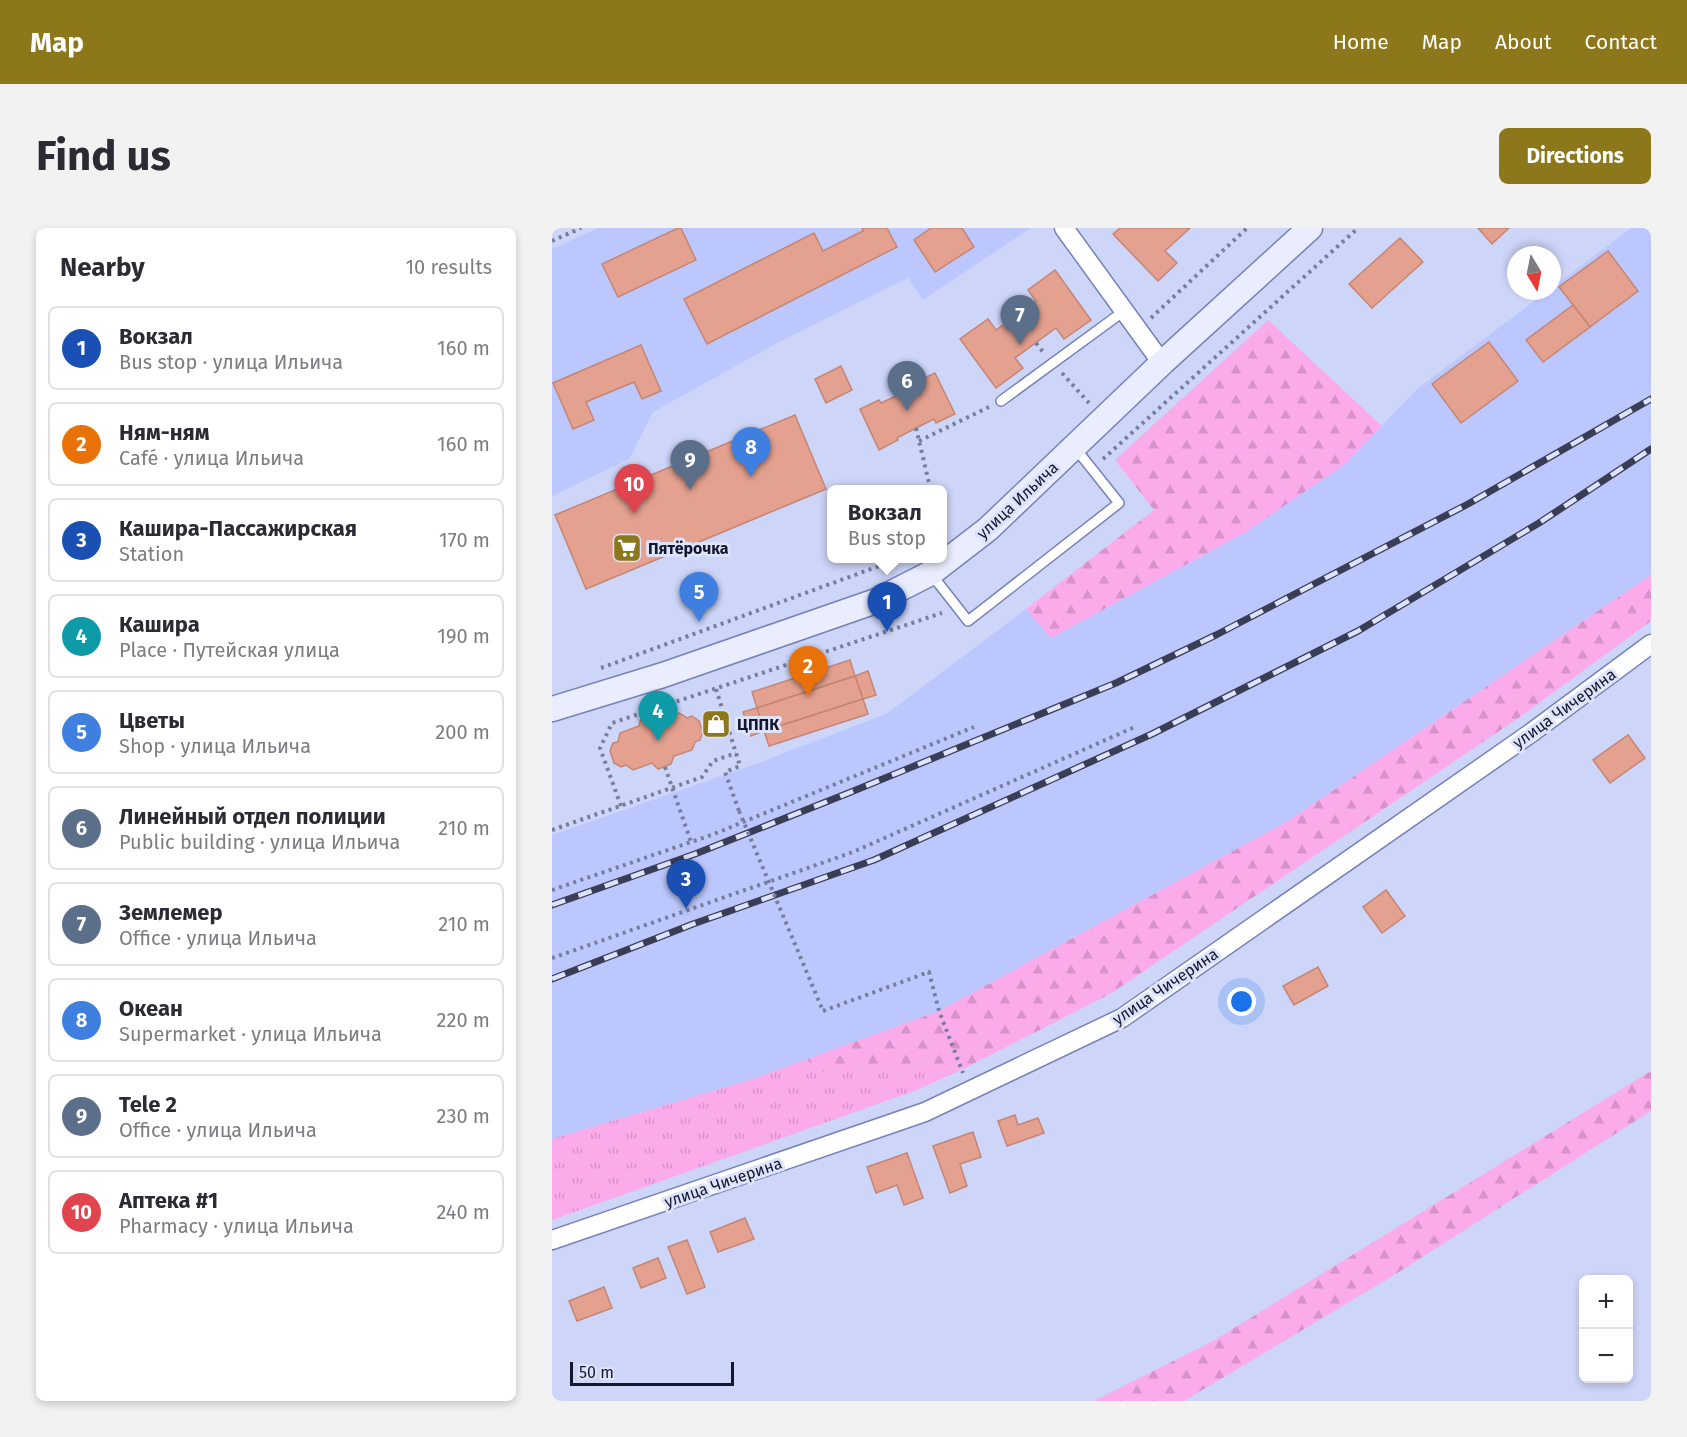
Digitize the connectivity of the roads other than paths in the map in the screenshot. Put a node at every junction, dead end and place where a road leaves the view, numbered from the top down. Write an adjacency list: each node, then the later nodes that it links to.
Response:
1 (1064, 228): 3 (street)
2 (1310, 228): 4 (main road, улица Ильича)
3 (1124, 311): 4 (street); 5 (lane)
4 (1162, 363): 6 (main road, улица Ильича)
5 (1001, 401)
6 (1074, 447): 7 (main road, улица Ильича); 9 (lane)
7 (947, 561)
8 (944, 563): 9 (main road, улица Ильича)
9 (931, 573): 11 (main road, улица Ильича)
10 (1651, 644): 12 (street, улица Чичерина)
11 (552, 709)
12 (552, 1240)

